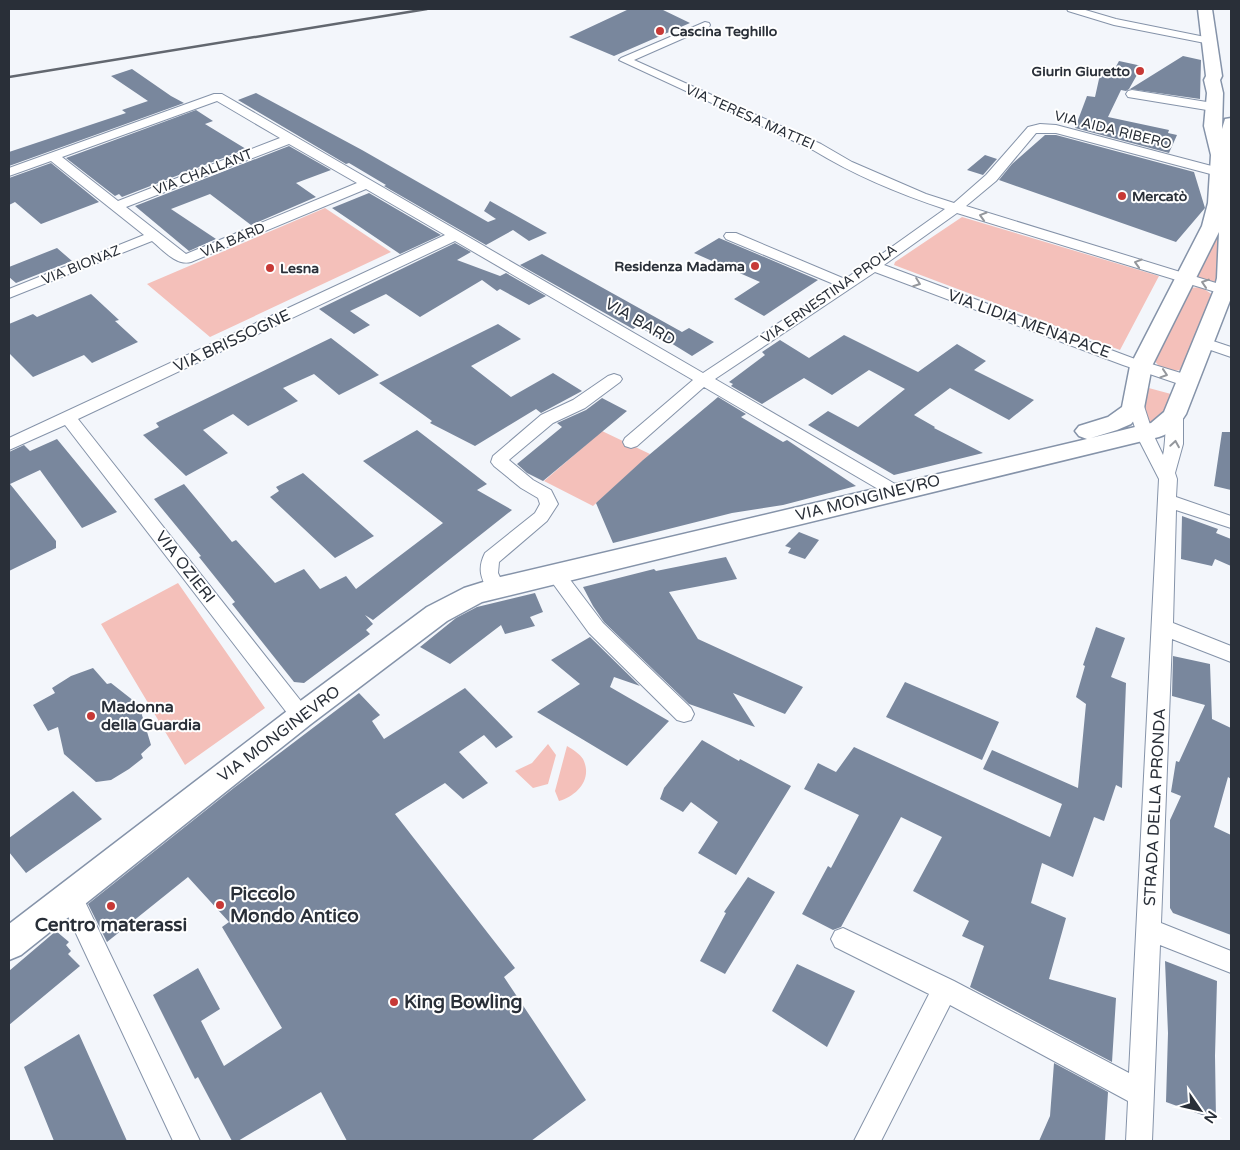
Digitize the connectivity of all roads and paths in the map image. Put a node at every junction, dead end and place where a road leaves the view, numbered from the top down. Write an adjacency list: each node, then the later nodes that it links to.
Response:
1 (1072, 9): 4 (street)
2 (1205, 9): 4 (street, STRADA DELLA PRONDA)
3 (705, 25): 16 (street, VIA TERESA MATTEI)
4 (1211, 47): 5 (street, STRADA DELLA PRONDA)
5 (1221, 74): 7 (street); 8 (street, STRADA DELLA PRONDA)
6 (1132, 94): 8 (street)
7 (1231, 95)
8 (1213, 107): 9 (street, STRADA DELLA PRONDA)
9 (1225, 127): 13 (street, STRADA DELLA PRONDA); 20 (street, STRADA DELLA PRONDA)
10 (290, 139): 11 (street, VIA BARD); 14 (street, VIA BARD); 15 (street, VIA CHALLANT)
11 (53, 156): 12 (street); 15 (street)
12 (9, 172)
13 (1218, 172): 16 (street, VIA AIDA RIBERO); 22 (street, STRADA DELLA PRONDA)
14 (367, 184): 17 (street, VIA BARD); 18 (street, VIA BARD)
15 (116, 206): 17 (street)
16 (954, 208): 21 (street, VIA ERNESTINA PROLA); 22 (street, VIA TERESA MATTEI, one-way to 16)
17 (153, 236): 25 (street, VIA BIONAZ)
18 (456, 236): 29 (street, VIA BARD); 34 (street, VIA BRISSOGNE)
19 (731, 236): 23 (street)
20 (1230, 265): 24 (street, STRADA DELLA PRONDA)
21 (871, 266): 23 (street, VIA ERNESTINA PROLA); 28 (street, VIA LIDIA MENAPACE, one-way to 28)
22 (1185, 277): 24 (street, one-way to 22); 28 (street, STRADA DELLA PRONDA)
23 (846, 284): 29 (street, VIA ERNESTINA PROLA)
24 (1224, 290): 26 (street, STRADA DELLA PRONDA)
25 (9, 294)
26 (1204, 343): 27 (street); 31 (street, STRADA DELLA PRONDA)
27 (1231, 352)
28 (1141, 366): 31 (street, VIA LIDIA MENAPACE, one-way to 31); 32 (street, STRADA DELLA PRONDA)
29 (704, 379): 37 (street, VIA ERNESTINA PROLA); 42 (street, VIA BARD)
30 (614, 380): 46 (street)
31 (1188, 381): 33 (street, STRADA DELLA PRONDA)
32 (1135, 403): 35 (street, STRADA DELLA PRONDA); 40 (street)
33 (1175, 414): 35 (street, VIA MONGINEVRO); 41 (street, STRADA DELLA PRONDA, one-way to 33)
34 (68, 418): 38 (street, VIA BRISSOGNE); 50 (street, VIA OZIERI)
35 (1143, 433): 36 (street, VIA MONGINEVRO); 39 (street, STRADA DELLA PRONDA)
36 (1115, 440): 39 (street); 40 (street, VIA MONGINEVRO)
37 (630, 442)
38 (9, 445)
39 (1154, 454): 41 (street, STRADA DELLA PRONDA)
40 (1011, 463): 42 (street, VIA MONGINEVRO)
41 (1166, 472): 43 (street, STRADA DELLA PRONDA)
42 (896, 492): 45 (street, VIA MONGINEVRO)
43 (1168, 501): 44 (street); 47 (street, STRADA DELLA PRONDA)
44 (1231, 522)
45 (555, 574): 46 (street, VIA MONGINEVRO); 49 (street)
46 (496, 588): 50 (street, VIA MONGINEVRO)
47 (1163, 626): 48 (street); 52 (street, STRADA DELLA PRONDA)
48 (1231, 654)
49 (684, 714)
50 (301, 716): 51 (street, VIA MONGINEVRO)
51 (70, 895): 54 (street, VIA MONGINEVRO); 58 (street)
52 (1150, 930): 55 (street); 57 (street, STRADA DELLA PRONDA)
53 (843, 939): 56 (street)
54 (9, 944)
55 (1231, 962)
56 (945, 989): 57 (street); 59 (street)
57 (1140, 1093): 60 (street, STRADA DELLA PRONDA)
58 (187, 1141)
59 (867, 1141)
60 (1139, 1141)

